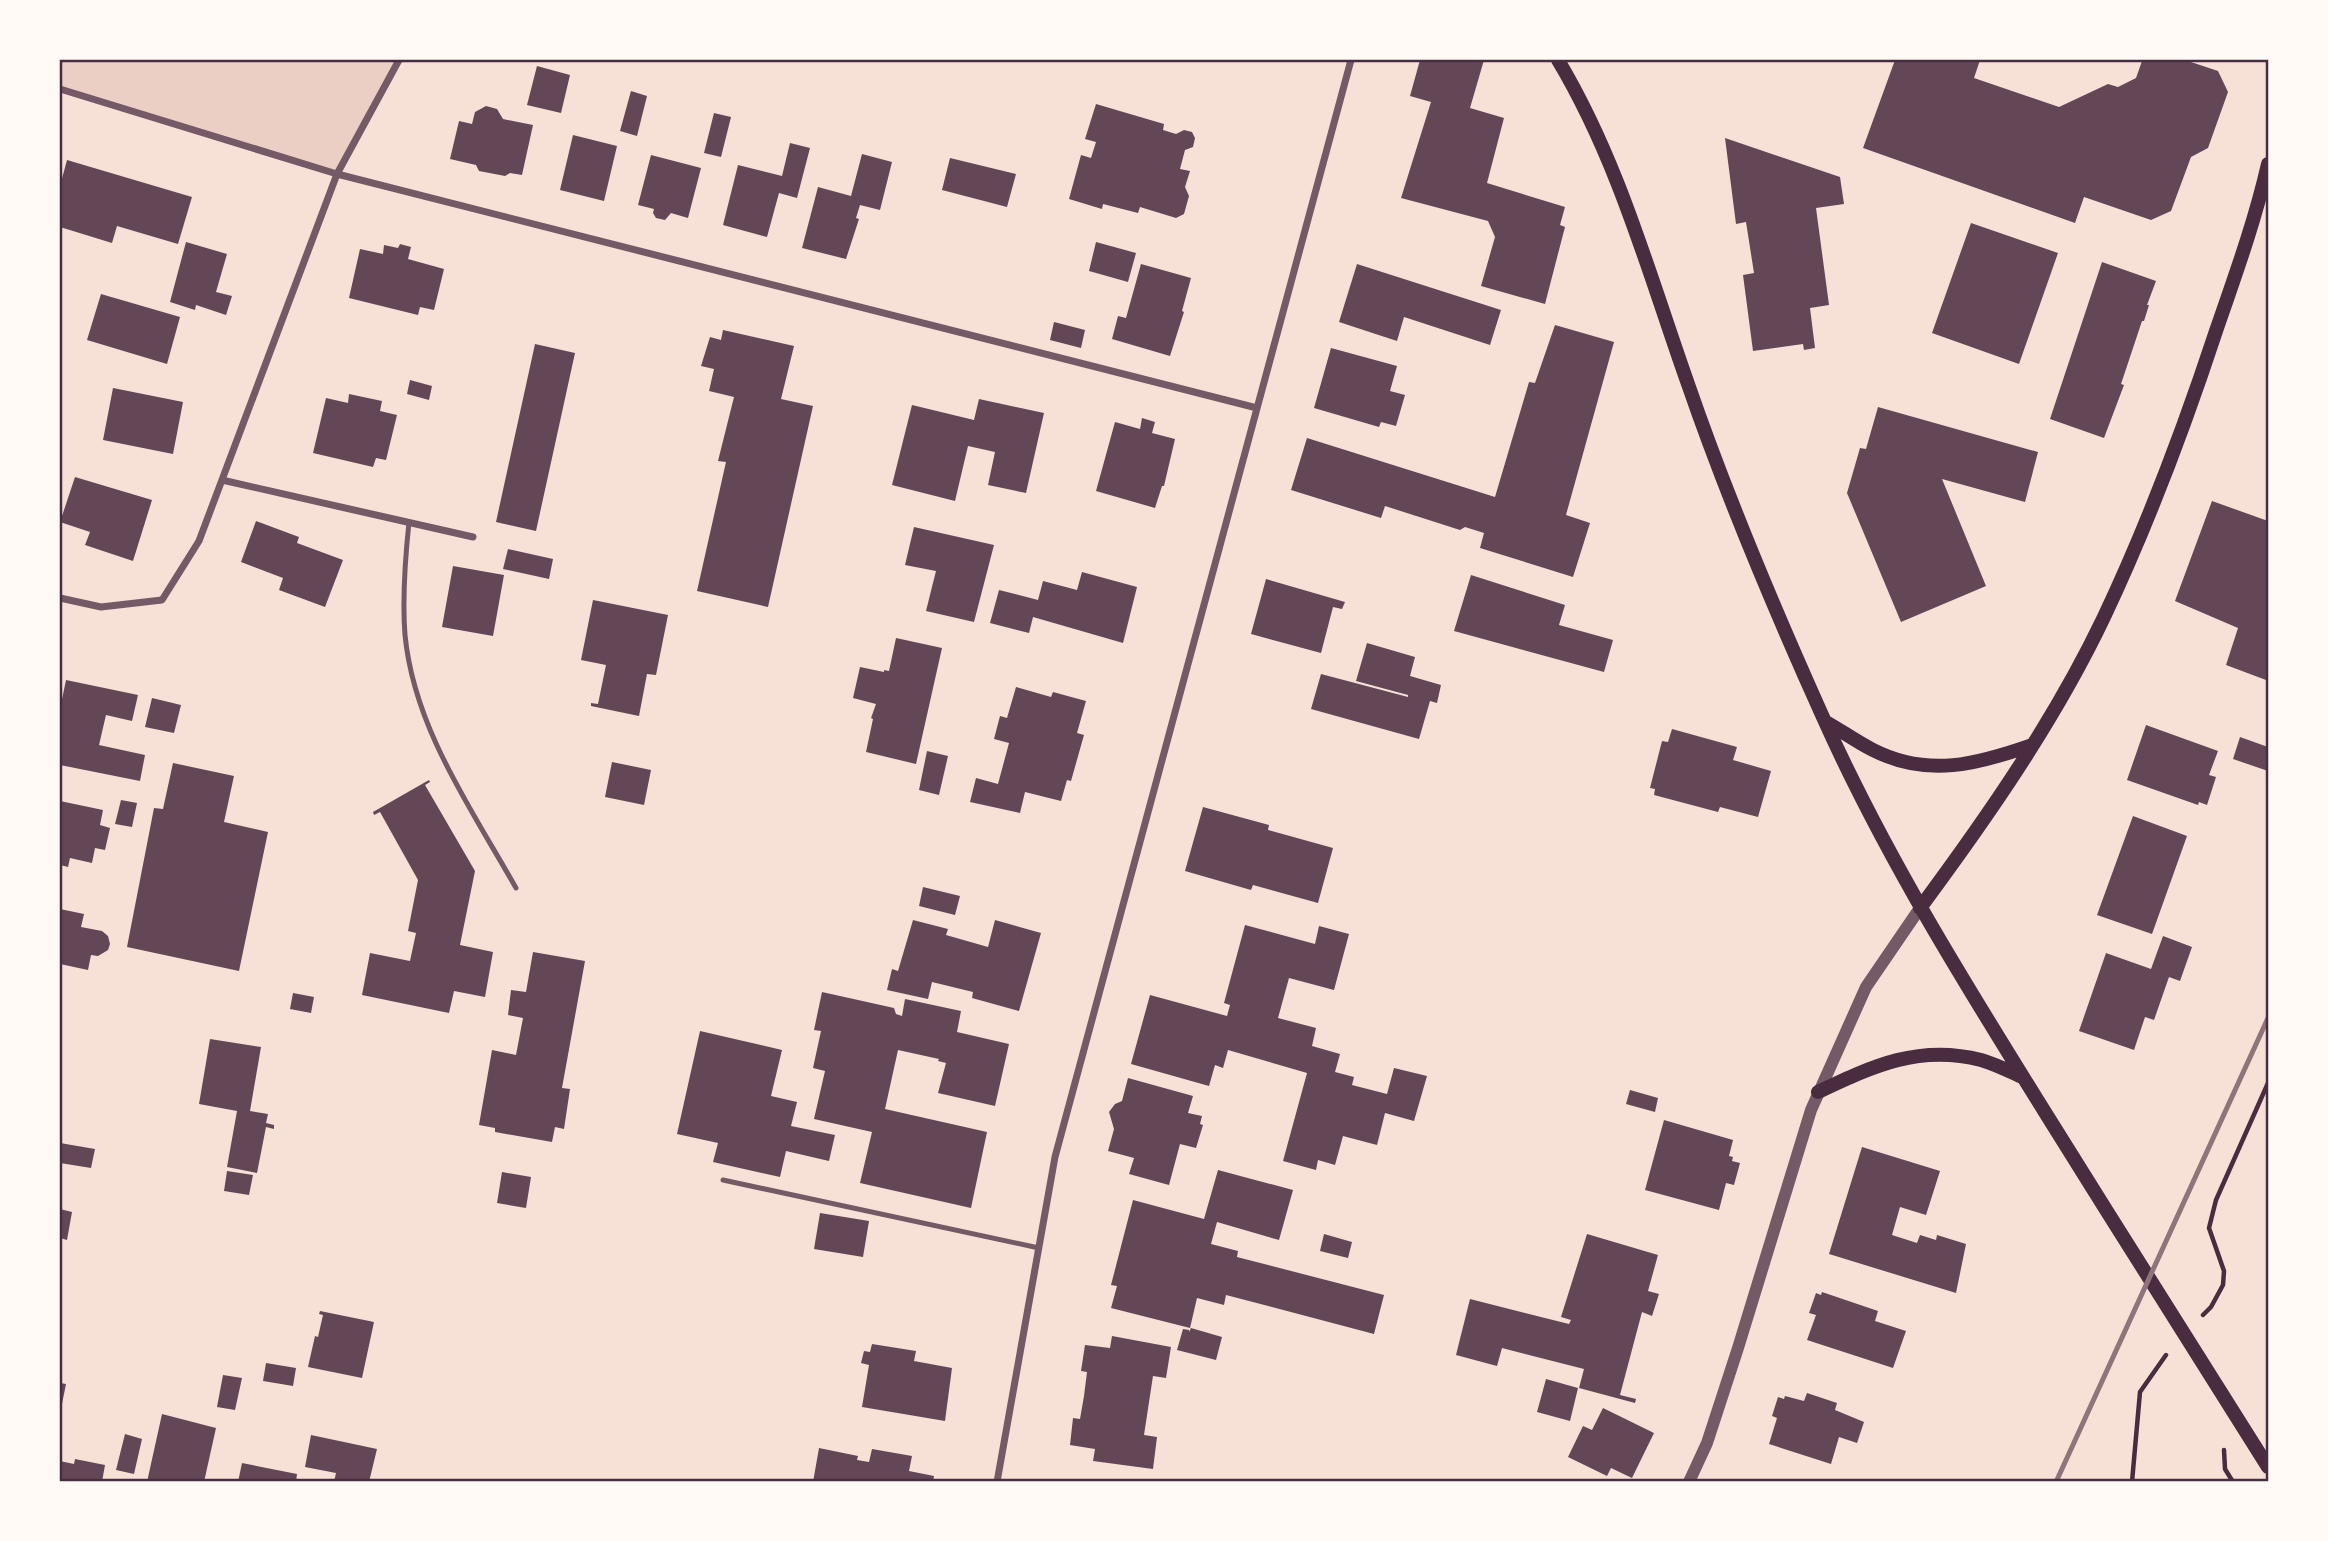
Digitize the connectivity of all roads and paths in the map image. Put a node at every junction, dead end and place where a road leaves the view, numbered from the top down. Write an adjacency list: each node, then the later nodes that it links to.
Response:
1 (399, 60): 6 (street)
2 (1351, 60): 7 (street)
3 (1558, 60): 12 (main road)
4 (60, 89): 6 (street)
5 (2269, 164): 13 (main road)
6 (337, 174): 7 (street); 8 (street)
7 (1257, 408): 20 (street)
8 (222, 480): 9 (street); 11 (street)
9 (409, 522): 10 (street); 14 (lane)
10 (473, 537)
11 (60, 598)
12 (1825, 721): 13 (main road); 15 (main road)
13 (2032, 745): 15 (main road)
14 (516, 888)
15 (1920, 908): 16 (main road); 18 (street)
16 (2022, 1077): 18 (main road); 21 (main road)
17 (2269, 1083): 21 (path)
18 (1818, 1092): 25 (street)
19 (723, 1180): 20 (lane)
20 (1038, 1248): 24 (street)
21 (2185, 1335): 22 (main road); 26 (path)
22 (2269, 1467)
23 (2225, 1469): 27 (path)
24 (997, 1482)
25 (1689, 1482)
26 (2132, 1482)
27 (2233, 1482)

